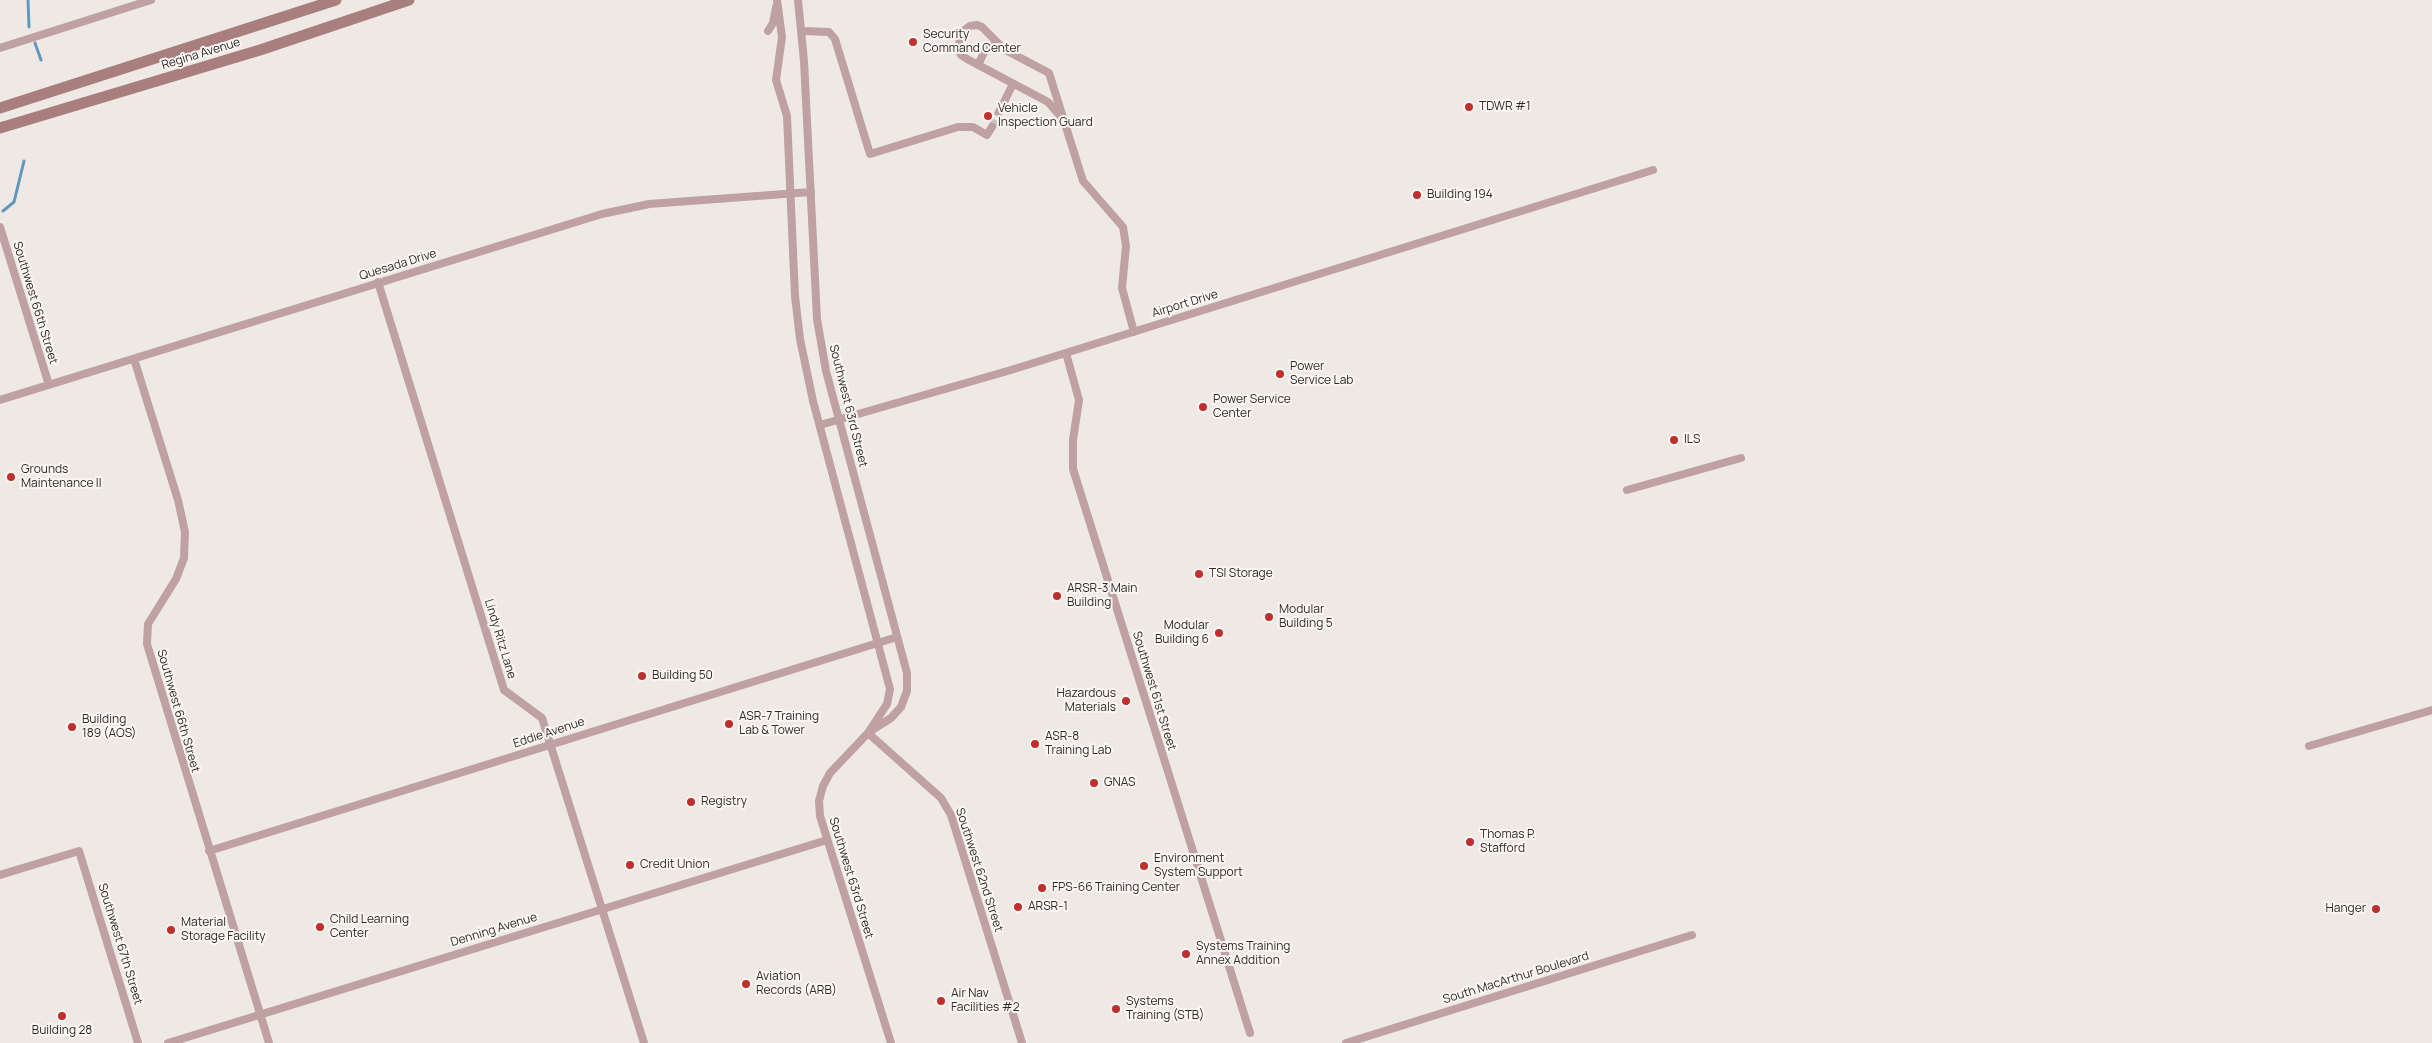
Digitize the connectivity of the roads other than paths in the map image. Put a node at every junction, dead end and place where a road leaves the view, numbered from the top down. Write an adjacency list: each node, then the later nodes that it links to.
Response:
1 (151, 0): 9 (street)
2 (336, 0): 12 (main road, Regina Avenue)
3 (409, 0): 16 (main road, Regina Avenue)
4 (776, 0): 7 (street); 19 (street, Southwest 63rd Street)
5 (798, 0): 6 (street, Southwest 63rd Street)
6 (802, 30): 15 (street); 18 (street, Southwest 63rd Street)
7 (768, 31)
8 (1001, 46): 10 (street); 10 (street); 14 (street)
9 (0, 48)
10 (978, 65): 11 (street)
11 (1013, 84): 13 (street); 14 (street)
12 (4, 107)
13 (999, 112)
14 (1065, 122): 22 (street)
15 (992, 127)
16 (0, 128)
17 (1653, 170): 22 (street, Airport Drive)
18 (811, 192): 19 (street, Quesada Drive); 27 (street, Southwest 63rd Street)
19 (790, 194): 21 (street, Quesada Drive); 28 (street, Southwest 63rd Street)
20 (0, 227): 25 (street, Southwest 66th Street)
21 (378, 282): 24 (street, Quesada Drive); 35 (street, Lindy Ritz Lane)
22 (1134, 332): 23 (street, Airport Drive)
23 (1066, 353): 27 (street, Airport Drive); 43 (street, Southwest 61st Street)
24 (134, 359): 25 (street, Quesada Drive); 38 (street, Southwest 66th Street)
25 (49, 385): 26 (street, Quesada Drive)
26 (0, 400)
27 (838, 419): 28 (street, Airport Drive); 31 (street, Southwest 63rd Street)
28 (820, 425): 32 (street, Southwest 63rd Street)
29 (1741, 458): 30 (street)
30 (1627, 490)
31 (897, 636): 32 (street, Eddie Avenue); 34 (street, Southwest 63rd Street)
32 (878, 641): 34 (street, Southwest 63rd Street); 35 (street, Eddie Avenue)
33 (2432, 710): 36 (street)
34 (868, 733): 37 (street, Southwest 63rd Street); 49 (street, Southwest 62nd Street)
35 (550, 745): 38 (street, Eddie Avenue); 40 (street, Lindy Ritz Lane)
36 (2309, 746)
37 (827, 840): 40 (street, Denning Avenue); 48 (street, Southwest 63rd Street)
38 (209, 852): 42 (street, Southwest 66th Street)
39 (0, 876): 44 (street, Southwest 67th Street)
40 (601, 909): 42 (street, Denning Avenue); 47 (street, Lindy Ritz Lane)
41 (1692, 935): 50 (street, South MacArthur Boulevard)
42 (260, 1015): 45 (street, Denning Avenue); 46 (street, Southwest 66th Street)
43 (1250, 1033)
44 (138, 1043)
45 (168, 1043)
46 (269, 1043)
47 (644, 1043)
48 (891, 1043)
49 (1022, 1043)
50 (1346, 1043)

